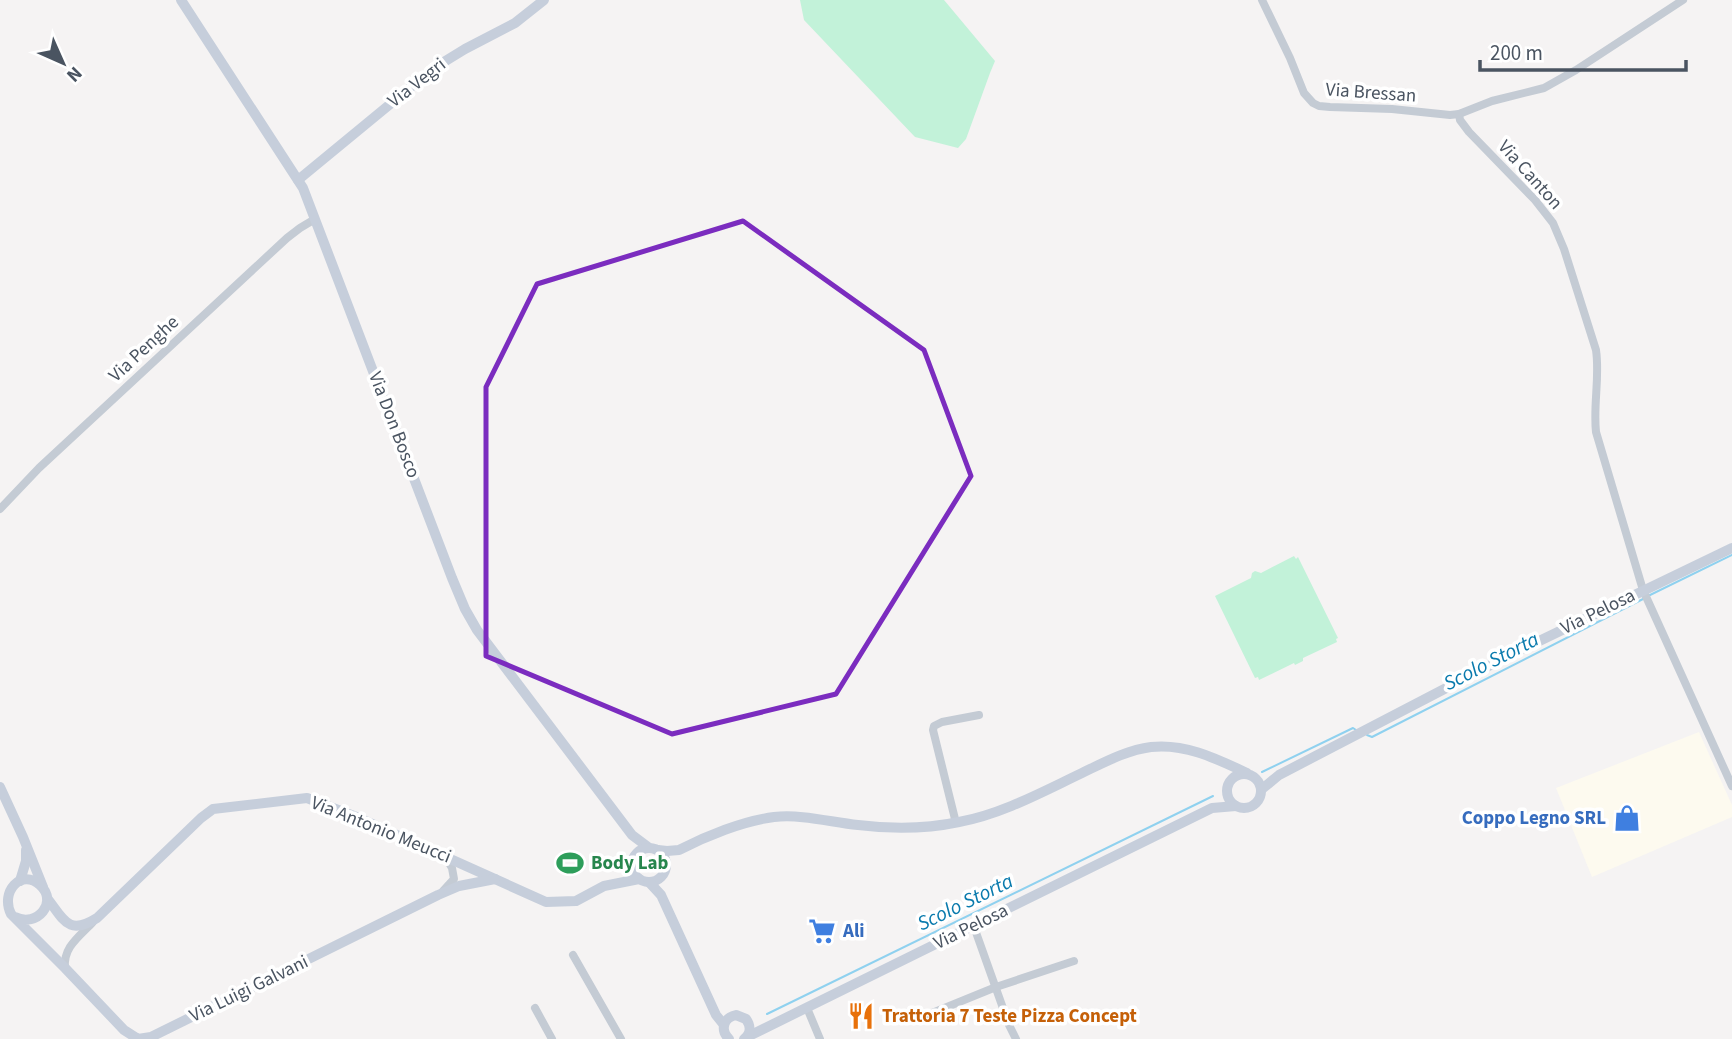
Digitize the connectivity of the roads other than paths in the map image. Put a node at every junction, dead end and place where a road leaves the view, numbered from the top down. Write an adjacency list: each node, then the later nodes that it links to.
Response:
1 (181, 0): 6 (main road, Via Don Bosco)
2 (544, 0): 6 (main road, Via Vegri)
3 (1262, 0): 5 (street, Via Bressan)
4 (1683, 0): 5 (street)
5 (1459, 114): 10 (street, Via Canton)
6 (298, 180): 7 (main road, Via Don Bosco)
7 (315, 219): 8 (street, Via Penghe); 20 (main road, Via Don Bosco)
8 (0, 509)
9 (1732, 548): 10 (main road, Via Pelosa)
10 (1645, 595): 13 (main road, Via Pelosa); 14 (street, Via Canton)
11 (979, 715): 19 (street)
12 (1213, 758): 13 (main road); 16 (main road); 19 (main road)
13 (1255, 780): 16 (main road, Via Pelosa); 17 (main road, Via Pelosa)
14 (1732, 786)
15 (0, 787): 21 (main road)
16 (1228, 787): 17 (main road); 18 (main road, Via Pelosa)
17 (1236, 806): 18 (main road, Via Pelosa)
18 (1212, 808): 37 (main road, Via Pelosa)
19 (956, 823): 23 (main road)
20 (632, 835): 22 (main road, Via Don Bosco); 25 (main road, Via Don Bosco)
21 (23, 837): 29 (main road); 32 (main road)
22 (653, 849): 23 (main road); 25 (main road); 26 (main road, Via Don Bosco)
23 (678, 850): 26 (main road)
24 (445, 856): 27 (main road, Via Antonio Meucci); 33 (street); 36 (main road, Via Antonio Meucci)
25 (633, 860): 28 (main road, Via Don Bosco); 30 (main road, Via Antonio Meucci)
26 (664, 870): 28 (main road); 34 (main road, Via Don Bosco)
27 (495, 879): 30 (main road, Via Antonio Meucci); 33 (main road, Via Luigi Galvani)
28 (644, 880): 30 (main road, Via Antonio Meucci); 34 (main road, Via Don Bosco)
29 (16, 883): 31 (street); 32 (main road); 35 (main road)
30 (612, 884)
31 (0, 895)
32 (46, 895): 35 (main road); 36 (main road)
33 (438, 895): 40 (main road, Via Luigi Galvani)
34 (661, 895): 42 (main road, Via Don Bosco)
35 (8, 911): 40 (main road, Via Luigi Galvani)
36 (97, 918): 40 (street, Via Antonio Meucci)
37 (973, 924): 41 (street); 43 (main road, Via Pelosa)
38 (573, 955): 54 (street)
39 (1074, 961): 41 (street)
40 (65, 968)
41 (996, 987): 46 (street); 52 (street)
42 (712, 1007): 45 (main road); 48 (main road, Via Don Bosco)
43 (807, 1007): 49 (main road, Via Pelosa); 55 (street)
44 (535, 1008): 53 (street)
45 (732, 1016): 47 (main road); 48 (main road)
46 (915, 1020)
47 (748, 1022): 49 (main road); 51 (main road)
48 (724, 1026): 50 (main road)
49 (767, 1028): 51 (main road, Via Pelosa)
50 (728, 1038)
51 (745, 1038)
52 (1013, 1038)
53 (552, 1039)
54 (621, 1039)
55 (820, 1039)

